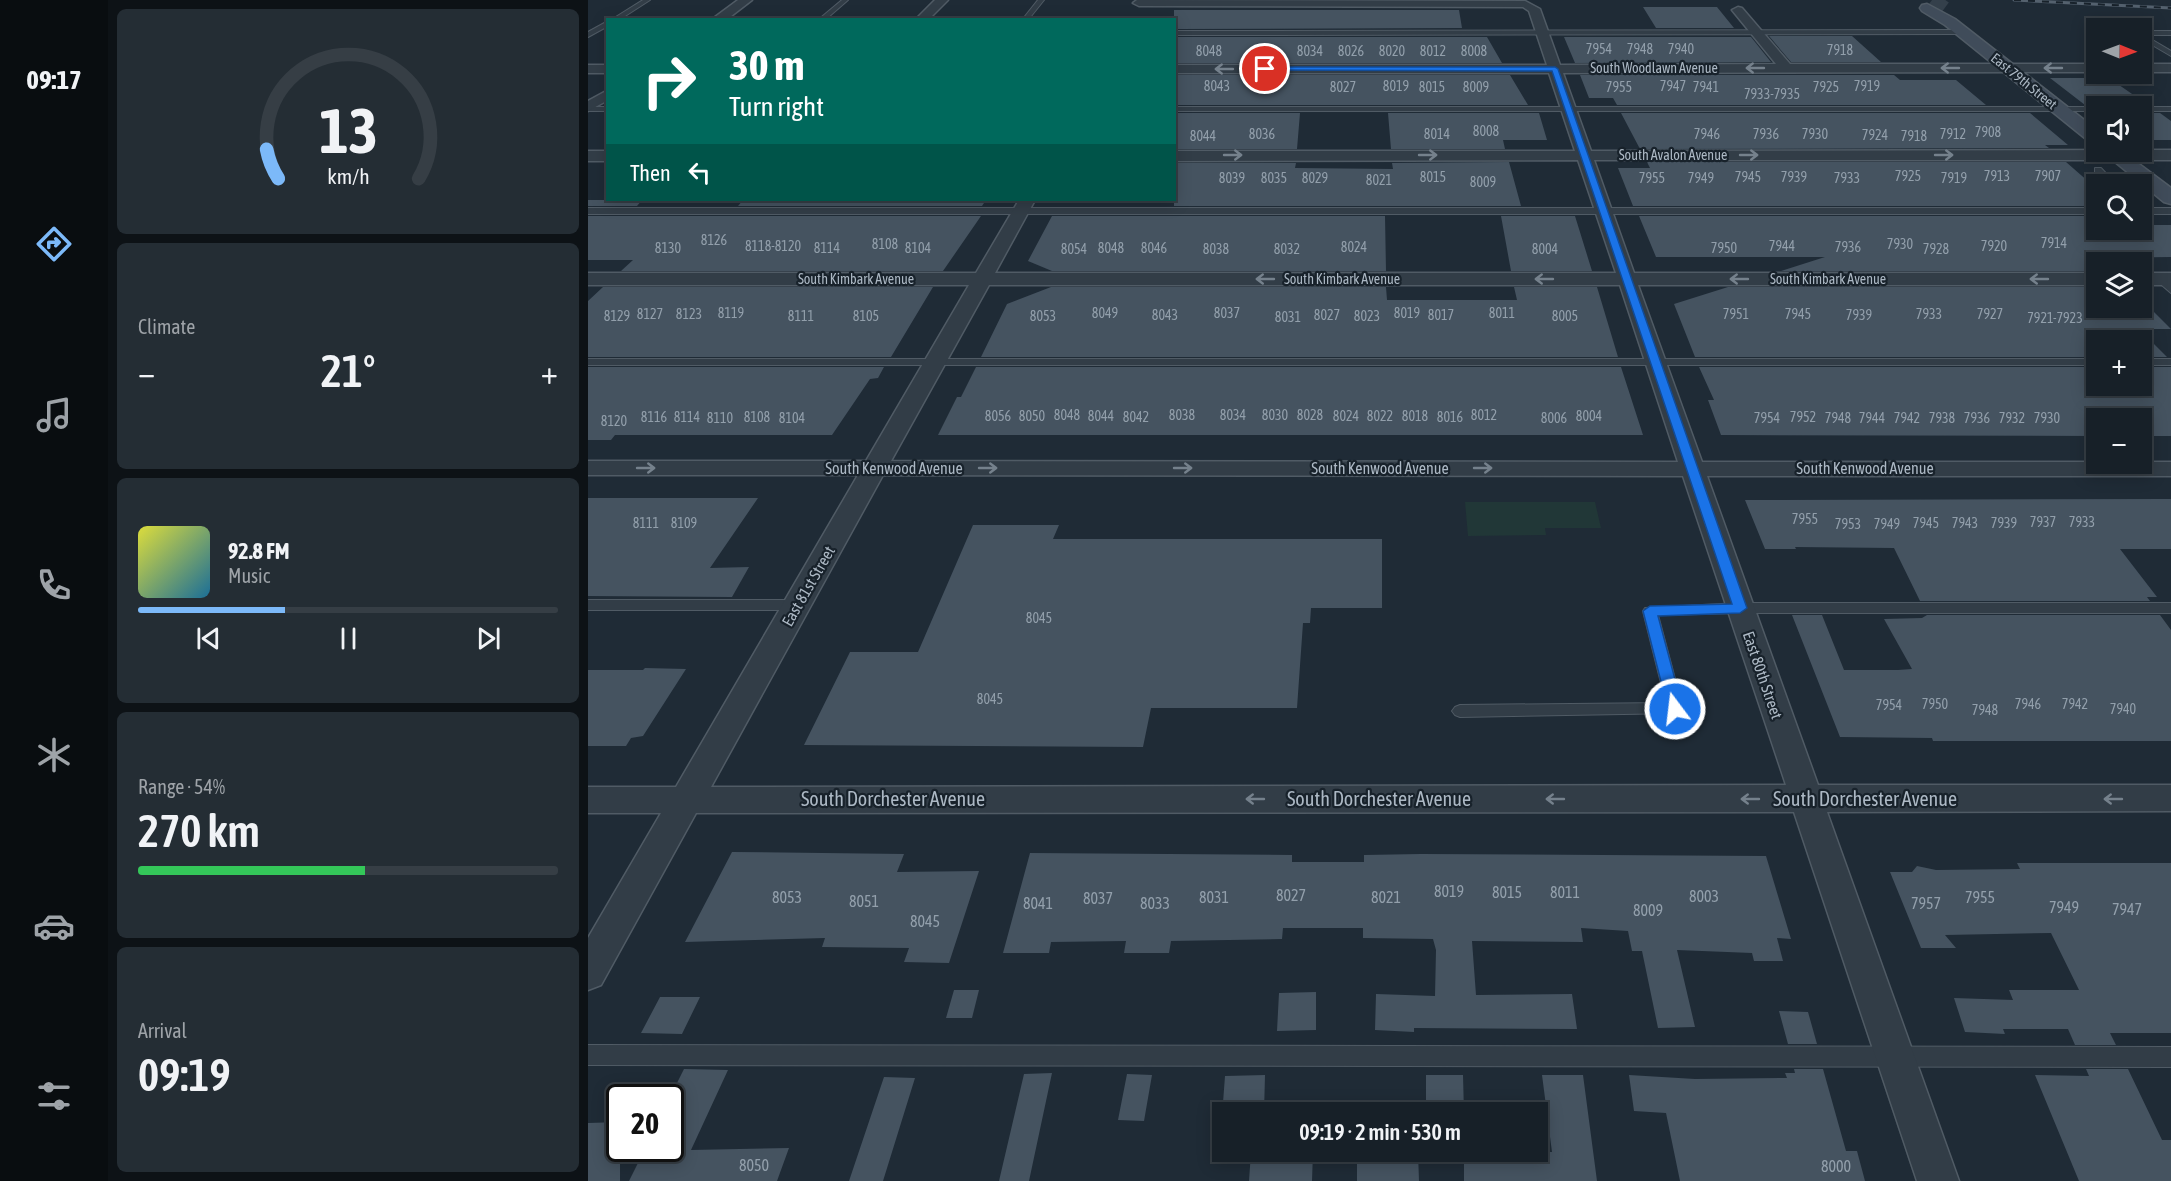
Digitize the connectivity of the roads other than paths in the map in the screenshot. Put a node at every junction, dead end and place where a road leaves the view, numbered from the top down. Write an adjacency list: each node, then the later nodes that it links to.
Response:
1 (647, 0): 9 (lane)
2 (746, 0): 10 (street)
3 (845, 0): 11 (lane)
4 (942, 0): 12 (street)
5 (1041, 0): 13 (lane)
6 (1138, 5): 17 (street, East 80th Street)
7 (1926, 8): 14 (main road, East 79th Street)
8 (1738, 10): 18 (street)
9 (617, 18)
10 (720, 18)
11 (822, 18)
12 (923, 18)
13 (1027, 18)
14 (1952, 21): 18 (lane); 25 (main road, East 79th Street)
15 (606, 24): 20 (lane)
16 (1176, 33): 17 (lane)
17 (1542, 33): 18 (lane); 32 (street, East 80th Street)
18 (1757, 33): 24 (street)
19 (2171, 33): 21 (lane)
20 (589, 34)
21 (2152, 34)
22 (2152, 42): 23 (lane)
23 (2171, 54)
24 (1786, 68): 25 (street, South Woodlawn Avenue, one-way to 24); 32 (street, South Woodlawn Avenue, one-way to 32)
25 (2008, 68): 26 (street, South Woodlawn Avenue, one-way to 25); 38 (main road, East 79th Street)
26 (2086, 68)
27 (2152, 68): 28 (street)
28 (2171, 68)
29 (588, 69): 30 (street)
30 (606, 69)
31 (1176, 69): 32 (street, South Woodlawn Avenue, one-way to 31)
32 (1555, 69): 37 (street, East 80th Street)
33 (606, 95): 34 (street)
34 (588, 108): 35 (lane)
35 (606, 109)
36 (1176, 109): 37 (lane)
37 (1569, 109): 38 (lane); 45 (street, East 80th Street)
38 (2059, 109): 39 (lane); 42 (main road, East 79th Street)
39 (2086, 109)
40 (2152, 109): 41 (lane)
41 (2171, 109)
42 (2086, 130)
43 (2086, 153): 45 (street, South Avalon Avenue, one-way to 43)
44 (2152, 154): 46 (street, South Avalon Avenue)
45 (1584, 155): 49 (street, South Avalon Avenue, one-way to 45); 56 (street, East 80th Street)
46 (2171, 155)
47 (588, 156): 48 (street)
48 (606, 156)
49 (1176, 156)
50 (2124, 162): 53 (main road)
51 (2098, 170): 52 (lane)
52 (2102, 174)
53 (2157, 191)
54 (1024, 205): 55 (lane); 56 (lane); 61 (street, East 81st Street)
55 (588, 211)
56 (1604, 211): 57 (lane); 62 (street, East 80th Street)
57 (2086, 211)
58 (2152, 211): 59 (lane)
59 (2171, 211)
60 (588, 279): 61 (street, South Kimbark Avenue)
61 (983, 279): 62 (street, South Kimbark Avenue, one-way to 61); 65 (street, East 81st Street)
62 (1627, 279): 63 (street, South Kimbark Avenue, one-way to 62); 66 (street, East 80th Street)
63 (2086, 279)
64 (588, 362): 65 (lane)
65 (935, 362): 66 (lane); 71 (street, East 81st Street)
66 (1656, 362): 67 (lane); 72 (street, East 80th Street)
67 (2086, 362)
68 (2152, 362): 69 (lane)
69 (2171, 362)
70 (588, 468): 71 (street, South Kenwood Avenue, one-way to 71)
71 (875, 468): 72 (street, South Kenwood Avenue, one-way to 72); 75 (street, East 81st Street)
72 (1692, 468): 73 (street, South Kenwood Avenue); 76 (street, East 80th Street)
73 (2171, 469)
74 (588, 605): 75 (lane)
75 (797, 605): 80 (street, East 81st Street)
76 (1740, 608): 77 (lane); 78 (lane); 81 (street, East 80th Street)
77 (2171, 608)
78 (1460, 711)
79 (2171, 798): 81 (street, South Dorchester Avenue, one-way to 81)
80 (687, 799): 81 (street, South Dorchester Avenue, one-way to 80); 82 (street, South Dorchester Avenue); 83 (street, East 81st Street)
81 (1806, 799): 86 (street, East 80th Street)
82 (588, 800)
83 (588, 973)
84 (588, 1055): 86 (lane)
85 (2171, 1056): 86 (lane)
86 (1895, 1057): 87 (street, East 80th Street)
87 (1938, 1181)

